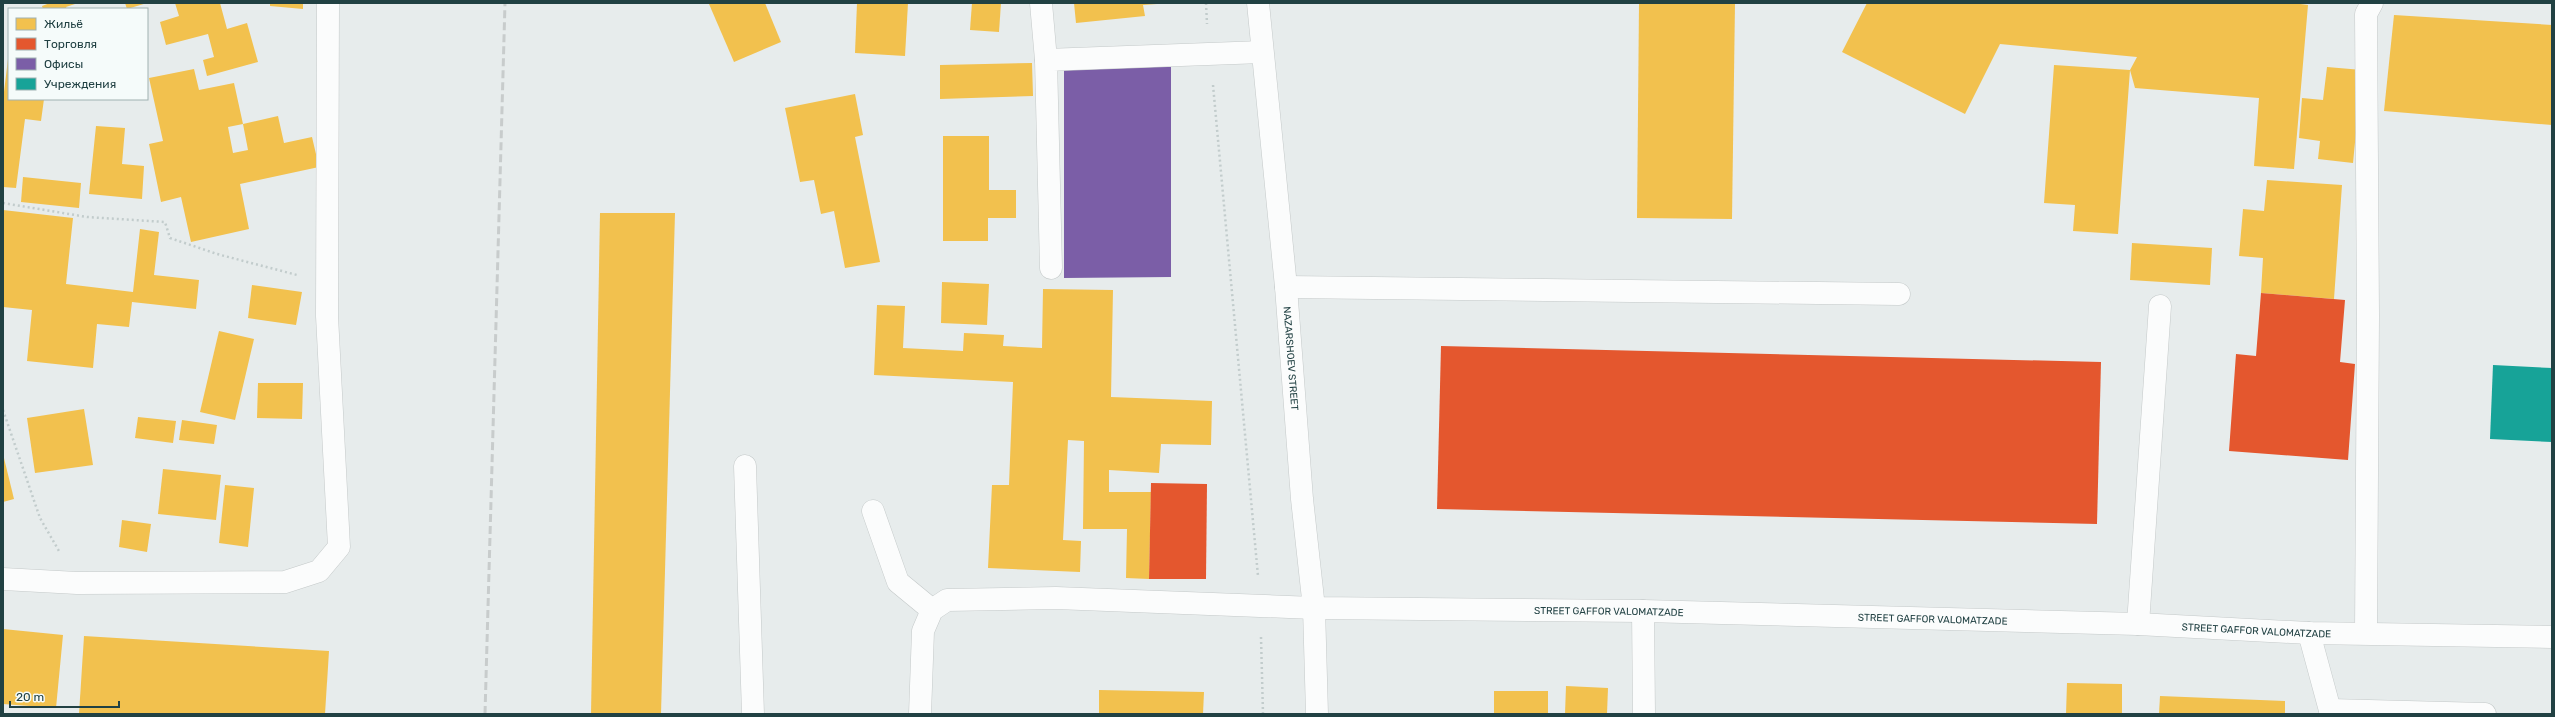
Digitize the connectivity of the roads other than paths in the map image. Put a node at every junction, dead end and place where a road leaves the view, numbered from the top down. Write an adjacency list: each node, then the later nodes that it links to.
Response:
1 (328, 3): 13 (street)
2 (1041, 3): 6 (street)
3 (1258, 3): 5 (street, NAZARSHOEV STREET)
4 (2372, 3): 19 (street)
5 (1262, 52): 6 (street); 8 (street, NAZARSHOEV STREET)
6 (1046, 60): 7 (street)
7 (1051, 268)
8 (1286, 287): 9 (street); 14 (street, NAZARSHOEV STREET)
9 (1899, 294)
10 (2160, 306): 17 (street)
11 (745, 466): 22 (street)
12 (873, 511): 15 (street)
13 (3, 579)
14 (1314, 608): 15 (street, STREET GAFFOR VALOMATZADE); 16 (street, STREET GAFFOR VALOMATZADE); 24 (street, NAZARSHOEV STREET)
15 (932, 610): 23 (street)
16 (1643, 611): 17 (street, STREET GAFFOR VALOMATZADE); 25 (street)
17 (2138, 624): 18 (street, STREET GAFFOR VALOMATZADE)
18 (2309, 633): 19 (street, STREET GAFFOR VALOMATZADE); 21 (street)
19 (2366, 633): 20 (street, STREET GAFFOR VALOMATZADE)
20 (2552, 637)
21 (2330, 712): 26 (street)
22 (752, 714)
23 (920, 714)
24 (1317, 714)
25 (1644, 714)
26 (2485, 714)

